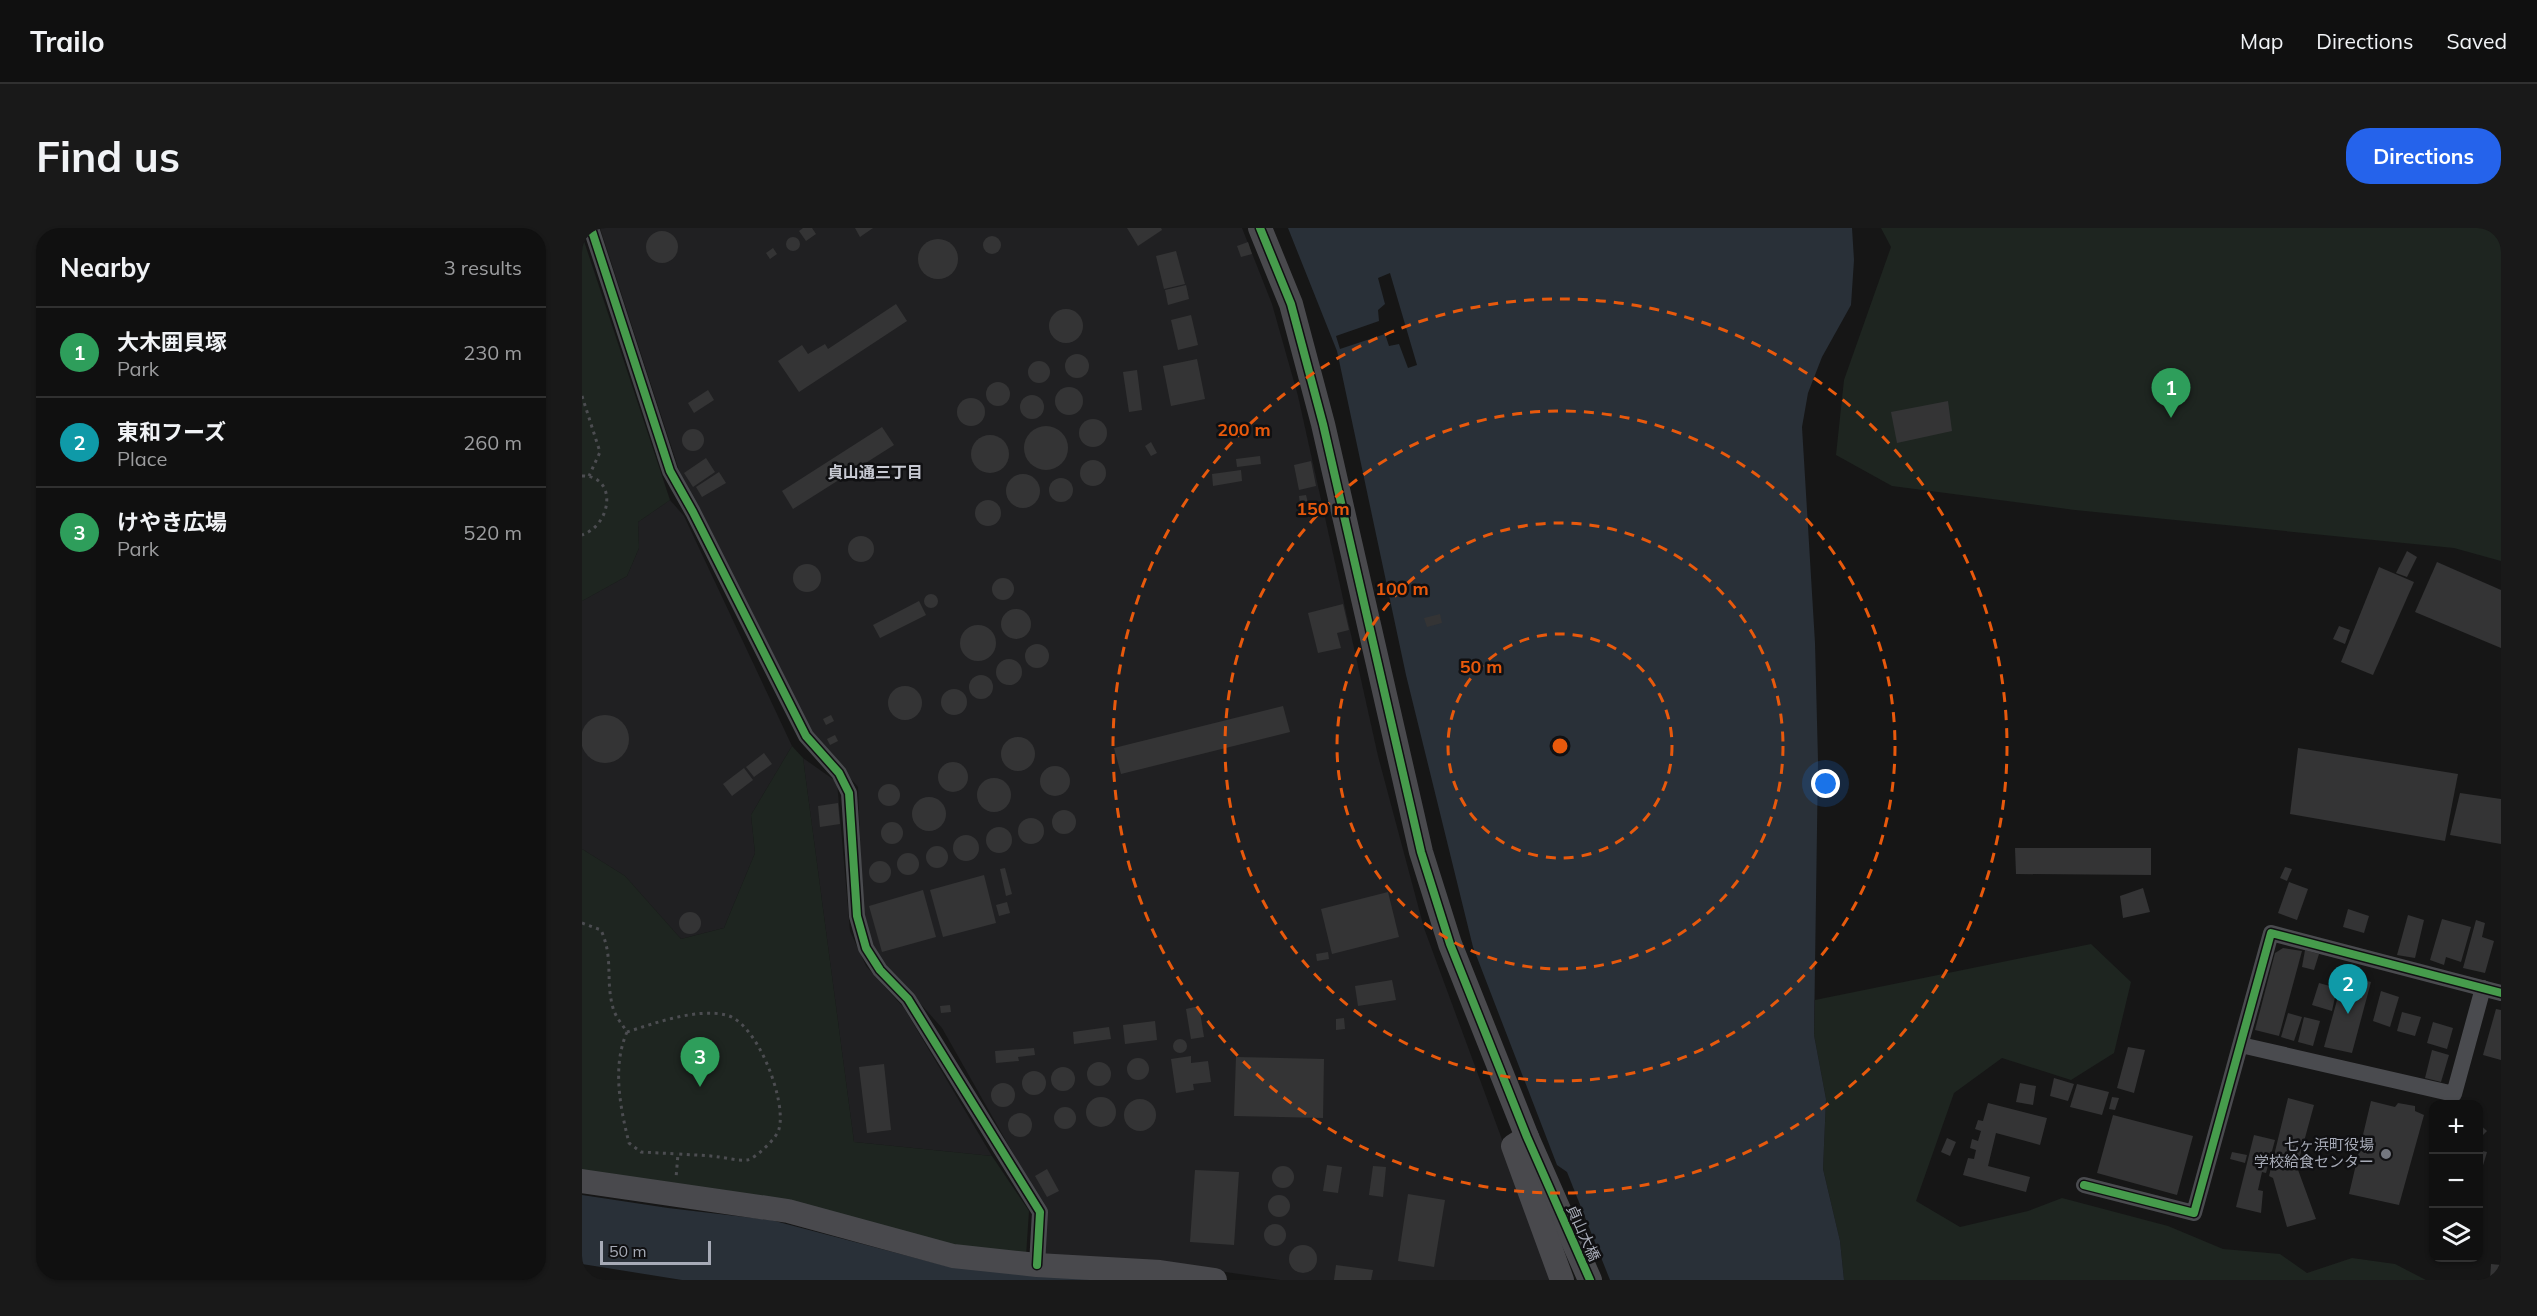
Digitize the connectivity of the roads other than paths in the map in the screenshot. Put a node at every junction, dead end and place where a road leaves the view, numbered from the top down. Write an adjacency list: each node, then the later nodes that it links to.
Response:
1 (591, 228): 9 (street)
2 (1260, 228): 6 (street, 貞山大橋)
3 (2483, 988): 4 (street); 5 (street); 5 (street)
4 (2501, 993)
5 (2241, 1045): 8 (street)
6 (1527, 1137): 11 (street); 12 (street, 貞山大橋)
7 (582, 1181): 9 (street)
8 (2084, 1185)
9 (1037, 1265): 10 (street)
10 (1215, 1280)
11 (1562, 1280)
12 (1590, 1280)

